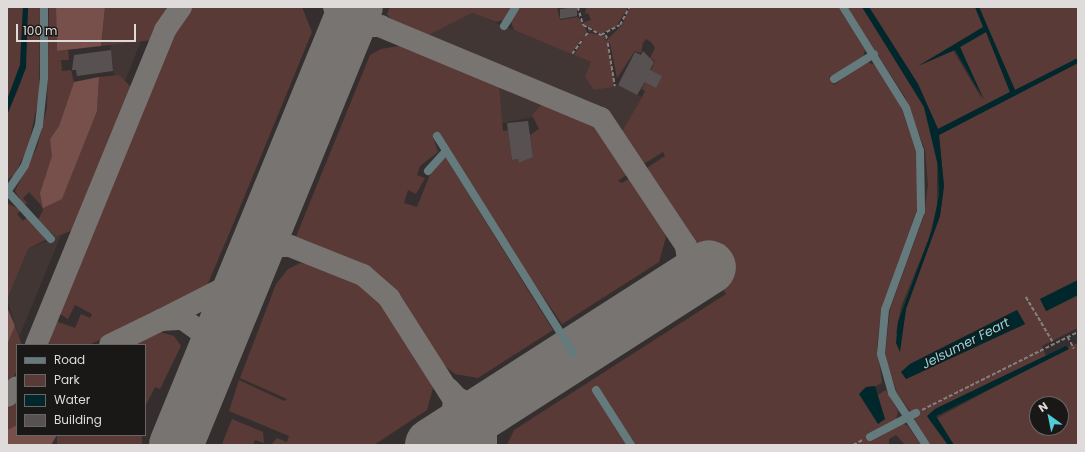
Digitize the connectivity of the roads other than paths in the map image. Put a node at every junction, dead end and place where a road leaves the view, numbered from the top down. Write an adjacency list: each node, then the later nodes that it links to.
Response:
1 (44, 7): 10 (street)
2 (516, 7): 4 (street)
3 (843, 7): 5 (street)
4 (504, 26)
5 (874, 54): 6 (street); 15 (street)
6 (834, 79)
7 (437, 136): 8 (street)
8 (446, 151): 9 (street); 12 (street)
9 (428, 171)
10 (7, 191): 11 (street)
11 (51, 239)
12 (574, 354)
13 (596, 390): 17 (street)
14 (916, 413): 15 (street)
15 (907, 418): 16 (street); 18 (street)
16 (870, 437)
17 (631, 445)
18 (926, 445)

